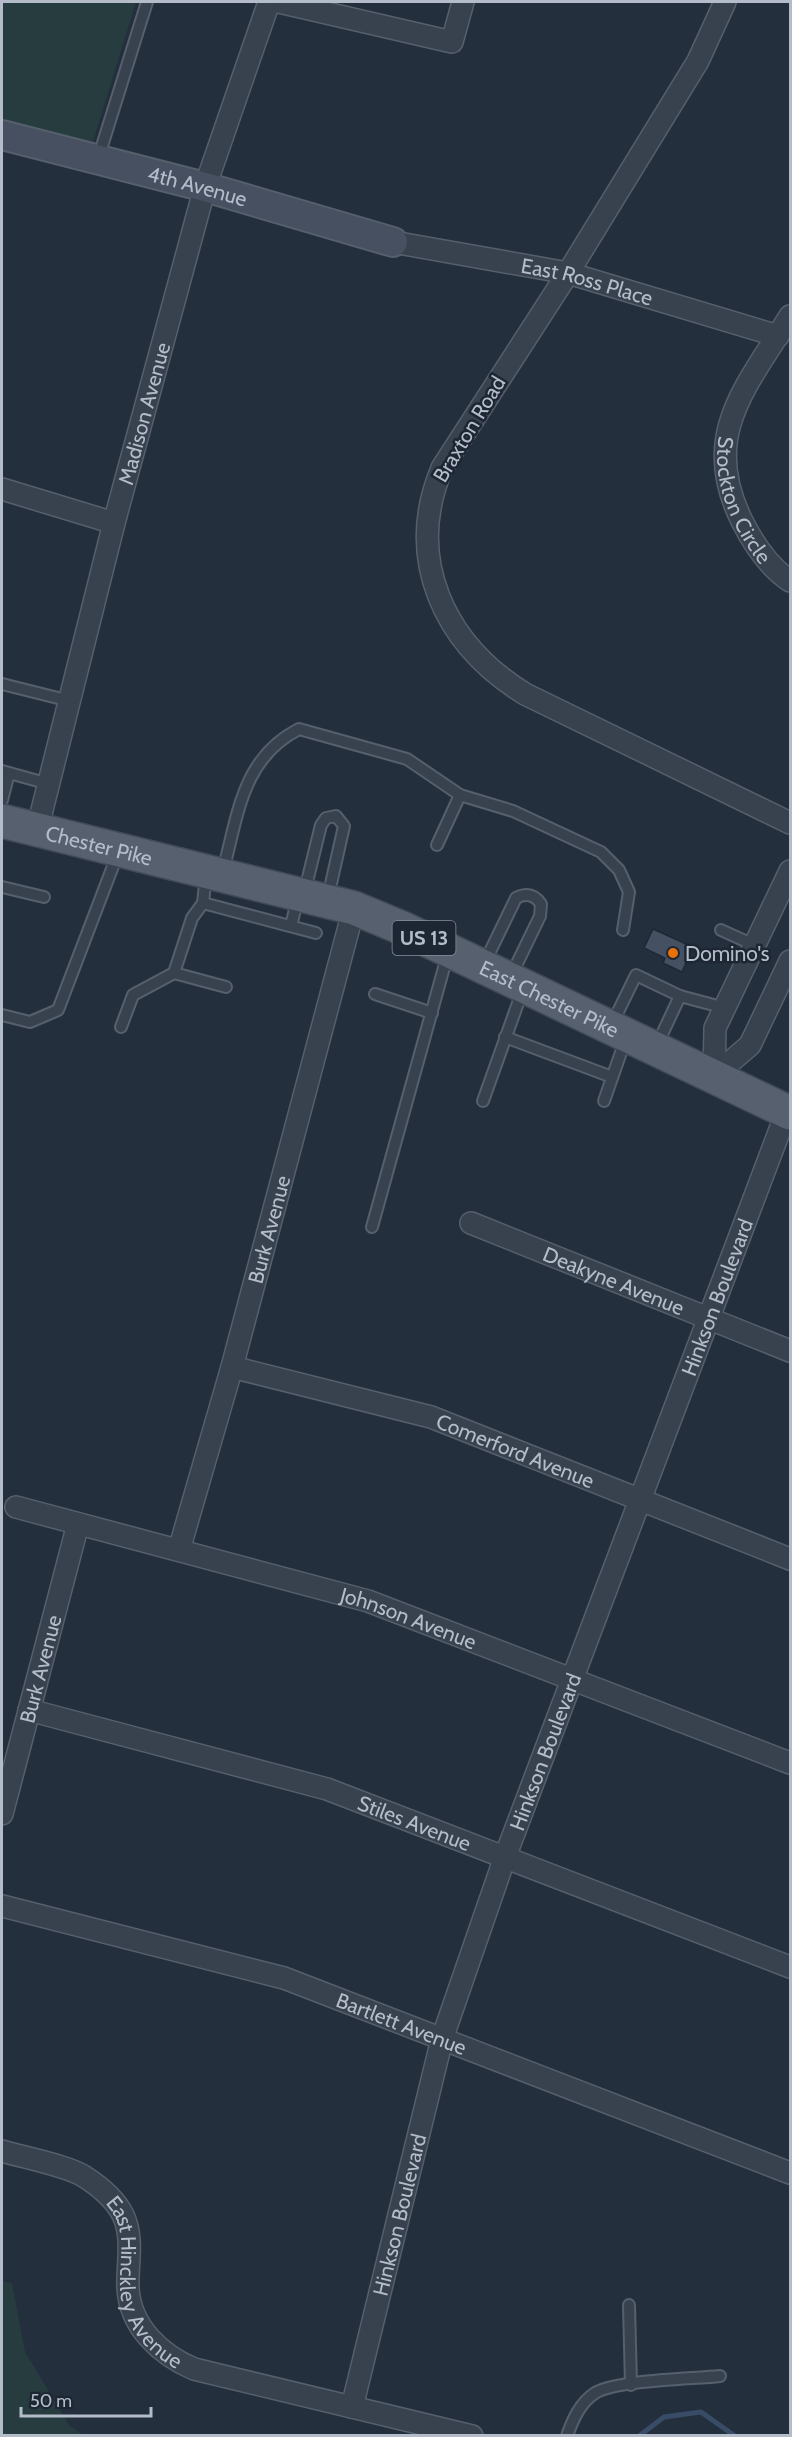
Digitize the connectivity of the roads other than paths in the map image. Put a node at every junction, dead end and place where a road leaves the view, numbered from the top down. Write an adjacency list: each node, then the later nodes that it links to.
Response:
1 (147, 2): 7 (lane)
2 (269, 2): 8 (street, Madison Avenue)
3 (279, 2): 4 (street)
4 (463, 2)
5 (725, 2): 10 (street, Braxton Road)
6 (2, 138): 7 (street, 4th Avenue)
7 (98, 159): 8 (street, 4th Avenue)
8 (205, 187): 9 (street, 4th Avenue); 14 (street, Madison Avenue)
9 (393, 242): 10 (street, East Ross Place)
10 (568, 273): 12 (street, East Ross Place); 23 (street, Braxton Road)
11 (790, 316): 12 (street, Stockton Circle)
12 (778, 336): 15 (street, Stockton Circle)
13 (2, 489): 14 (street)
14 (114, 523): 17 (street, Madison Avenue)
15 (790, 581)
16 (2, 684): 17 (lane)
17 (70, 701): 19 (street, Madison Avenue)
18 (5, 772): 19 (lane); 21 (lane)
19 (49, 784): 24 (street, Madison Avenue)
20 (460, 795): 25 (lane); 27 (lane); 35 (lane)
21 (2, 800)
22 (2, 821): 24 (main road, Chester Pike / US 13)
23 (790, 823)
24 (37, 830): 26 (main road, Chester Pike / US 13)
25 (437, 845)
26 (120, 850): 27 (main road, Chester Pike / US 13); 48 (lane)
27 (209, 871): 31 (main road, East Chester Pike / US 13); 33 (lane)
28 (790, 871): 38 (street)
29 (2, 887): 30 (lane)
30 (44, 897)
31 (254, 899): 32 (main road, East Chester Pike / US 13); 33 (lane); 34 (lane)
32 (321, 899): 32 (lane); 34 (lane); 39 (main road, East Chester Pike / US 13); 61 (street, Burk Avenue)
33 (203, 903): 41 (lane)
34 (291, 926): 37 (lane)
35 (622, 930)
36 (721, 930): 38 (lane)
37 (316, 933)
38 (754, 945): 46 (street)
39 (449, 950): 42 (main road, East Chester Pike / US 13); 47 (lane)
40 (790, 962): 52 (street)
41 (174, 973): 43 (lane); 49 (lane)
42 (506, 977): 42 (lane); 50 (lane); 51 (main road, East Chester Pike / US 13)
43 (226, 987)
44 (375, 994): 47 (lane)
45 (680, 996): 46 (lane); 51 (lane); 51 (lane)
46 (725, 1008): 52 (street)
47 (432, 1013): 58 (lane)
48 (2, 1015)
49 (121, 1027)
50 (505, 1037): 53 (lane); 54 (lane)
51 (631, 1037): 52 (main road, East Chester Pike / US 13); 53 (lane)
52 (714, 1076): 56 (main road, East Chester Pike / US 13)
53 (612, 1077): 55 (lane)
54 (483, 1101)
55 (603, 1101)
56 (789, 1112): 59 (street, Hinkson Boulevard)
57 (471, 1223): 59 (street, Deakyne Avenue)
58 (372, 1227)
59 (708, 1318): 60 (street, Deakyne Avenue); 62 (street, Hinkson Boulevard)
60 (790, 1352)
61 (232, 1367): 62 (street, Comerford Avenue); 65 (street, Burk Avenue)
62 (641, 1500): 66 (street, Comerford Avenue); 67 (street, Hinkson Boulevard)
63 (16, 1507): 64 (street, Johnson Avenue)
64 (78, 1524): 65 (street, Johnson Avenue); 68 (street, Burk Avenue)
65 (178, 1550): 67 (street, Johnson Avenue)
66 (790, 1559)
67 (574, 1680): 69 (street, Johnson Avenue); 71 (street, Hinkson Boulevard)
68 (29, 1710): 70 (street, Burk Avenue); 71 (street, Stiles Avenue)
69 (790, 1763)
70 (2, 1814)
71 (505, 1857): 73 (street, Stiles Avenue); 74 (street, Hinkson Boulevard)
72 (2, 1906): 74 (street, Bartlett Avenue)
73 (790, 1966)
74 (442, 2039): 76 (street, Bartlett Avenue); 80 (street, Hinkson Boulevard)
75 (2, 2151): 80 (street, East Hinckley Avenue)
76 (790, 2173)
77 (629, 2305): 79 (lane)
78 (720, 2376): 79 (lane)
79 (631, 2385): 82 (lane)
80 (352, 2407): 81 (street, East Hinckley Avenue)
81 (472, 2436)
82 (567, 2436)

